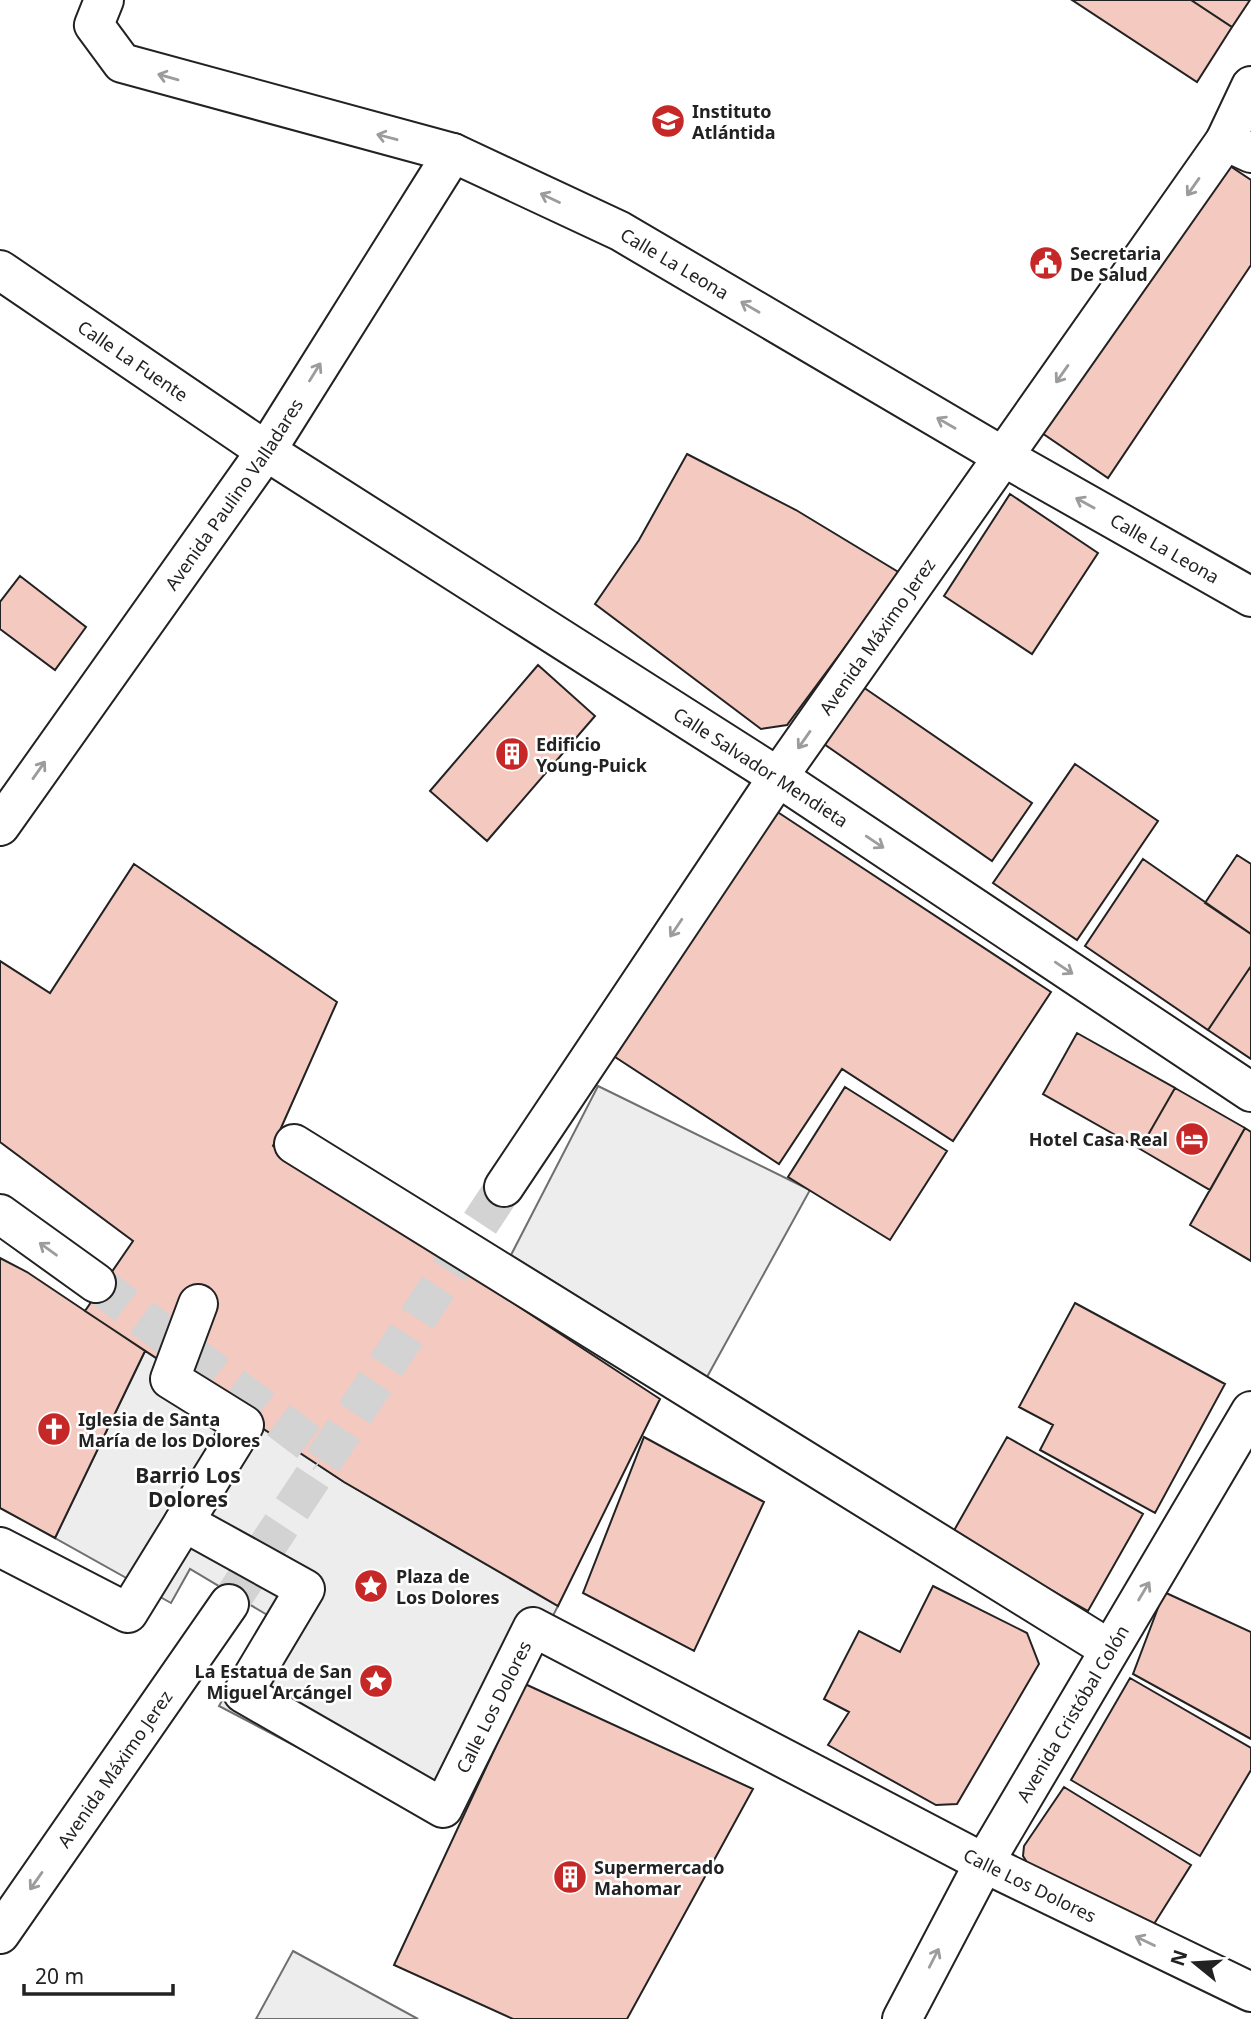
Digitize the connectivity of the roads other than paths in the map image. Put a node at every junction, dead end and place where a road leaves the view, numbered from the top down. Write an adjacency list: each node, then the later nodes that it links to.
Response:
1 (104, 0): 4 (street, Calle La Leona, one-way to 1)
2 (1251, 86): 3 (street, Avenida Máximo Jerez)
3 (1238, 147): 7 (street, Avenida Máximo Jerez, one-way to 7)
4 (453, 153): 6 (street, Avenida Paulino Valladares, one-way to 4); 7 (street, Calle La Leona, one-way to 4)
5 (0, 270): 6 (street, Calle La Fuente)
6 (266, 451): 9 (street, Calle Salvador Mendieta); 10 (street, Avenida Paulino Valladares, one-way to 6)
7 (1004, 457): 8 (street, Calle La Leona, one-way to 7); 9 (street, Avenida Máximo Jerez, one-way to 9)
8 (1251, 597)
9 (778, 777): 11 (street, Calle Salvador Mendieta, one-way to 11); 13 (street, Avenida Máximo Jerez, one-way to 13)
10 (0, 826)
11 (1251, 1092)
12 (293, 1144): 21 (street)
13 (504, 1187)
14 (0, 1214): 15 (street, one-way to 14)
15 (96, 1283)
16 (198, 1304): 18 (street)
17 (1251, 1411): 21 (street, Avenida Cristóbal Colón, one-way to 17)
18 (184, 1522): 19 (street); 22 (street, Calle Los Dolores)
19 (0, 1547)
20 (229, 1604): 23 (street, Avenida Máximo Jerez, one-way to 23)
21 (1109, 1649): 22 (street, Avenida Cristóbal Colón)
22 (984, 1863): 24 (street, Calle Los Dolores, one-way to 22); 25 (street, Avenida Cristóbal Colón, one-way to 22)
23 (0, 1934)
24 (1251, 1992)
25 (902, 2019)

